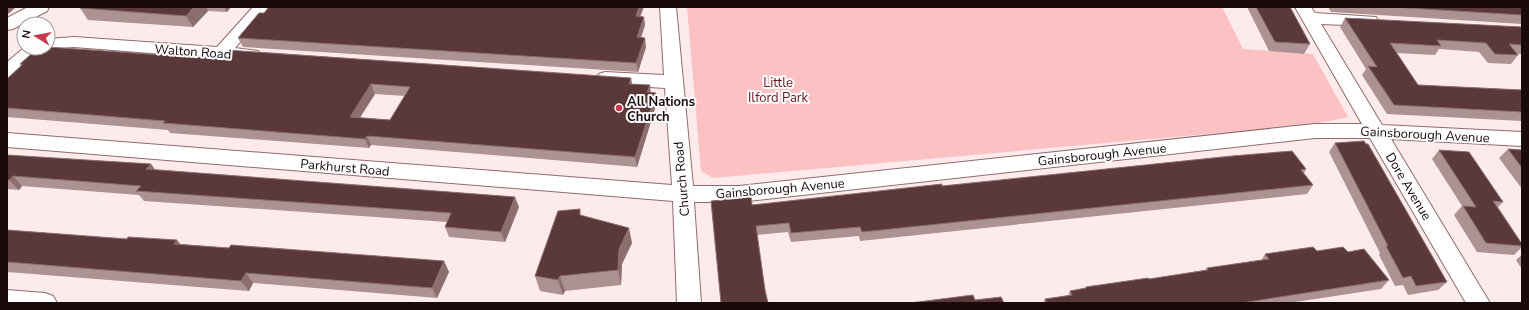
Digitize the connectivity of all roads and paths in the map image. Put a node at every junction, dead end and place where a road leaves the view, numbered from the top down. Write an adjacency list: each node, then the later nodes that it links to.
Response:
1 (41, 7): 6 (street)
2 (262, 7): 8 (street)
3 (668, 7): 13 (street, Church Road)
4 (1306, 12): 5 (street); 14 (street, Dore Avenue)
5 (1382, 22)
6 (7, 25)
7 (56, 43): 8 (street, Walton Road)
8 (222, 53): 10 (street, Walton Road)
9 (25, 56): 11 (street)
10 (269, 56)
11 (7, 72)
12 (585, 77): 13 (street)
13 (673, 82): 17 (street, Church Road)
14 (1376, 131): 15 (street, Gainsborough Avenue); 17 (street, Gainsborough Avenue); 21 (street, Dore Avenue)
15 (1522, 139)
16 (7, 140): 17 (street, Parkhurst Road)
17 (683, 194): 20 (street, Church Road)
18 (7, 300): 19 (street)
19 (45, 303)
20 (689, 303)
21 (1478, 303)

